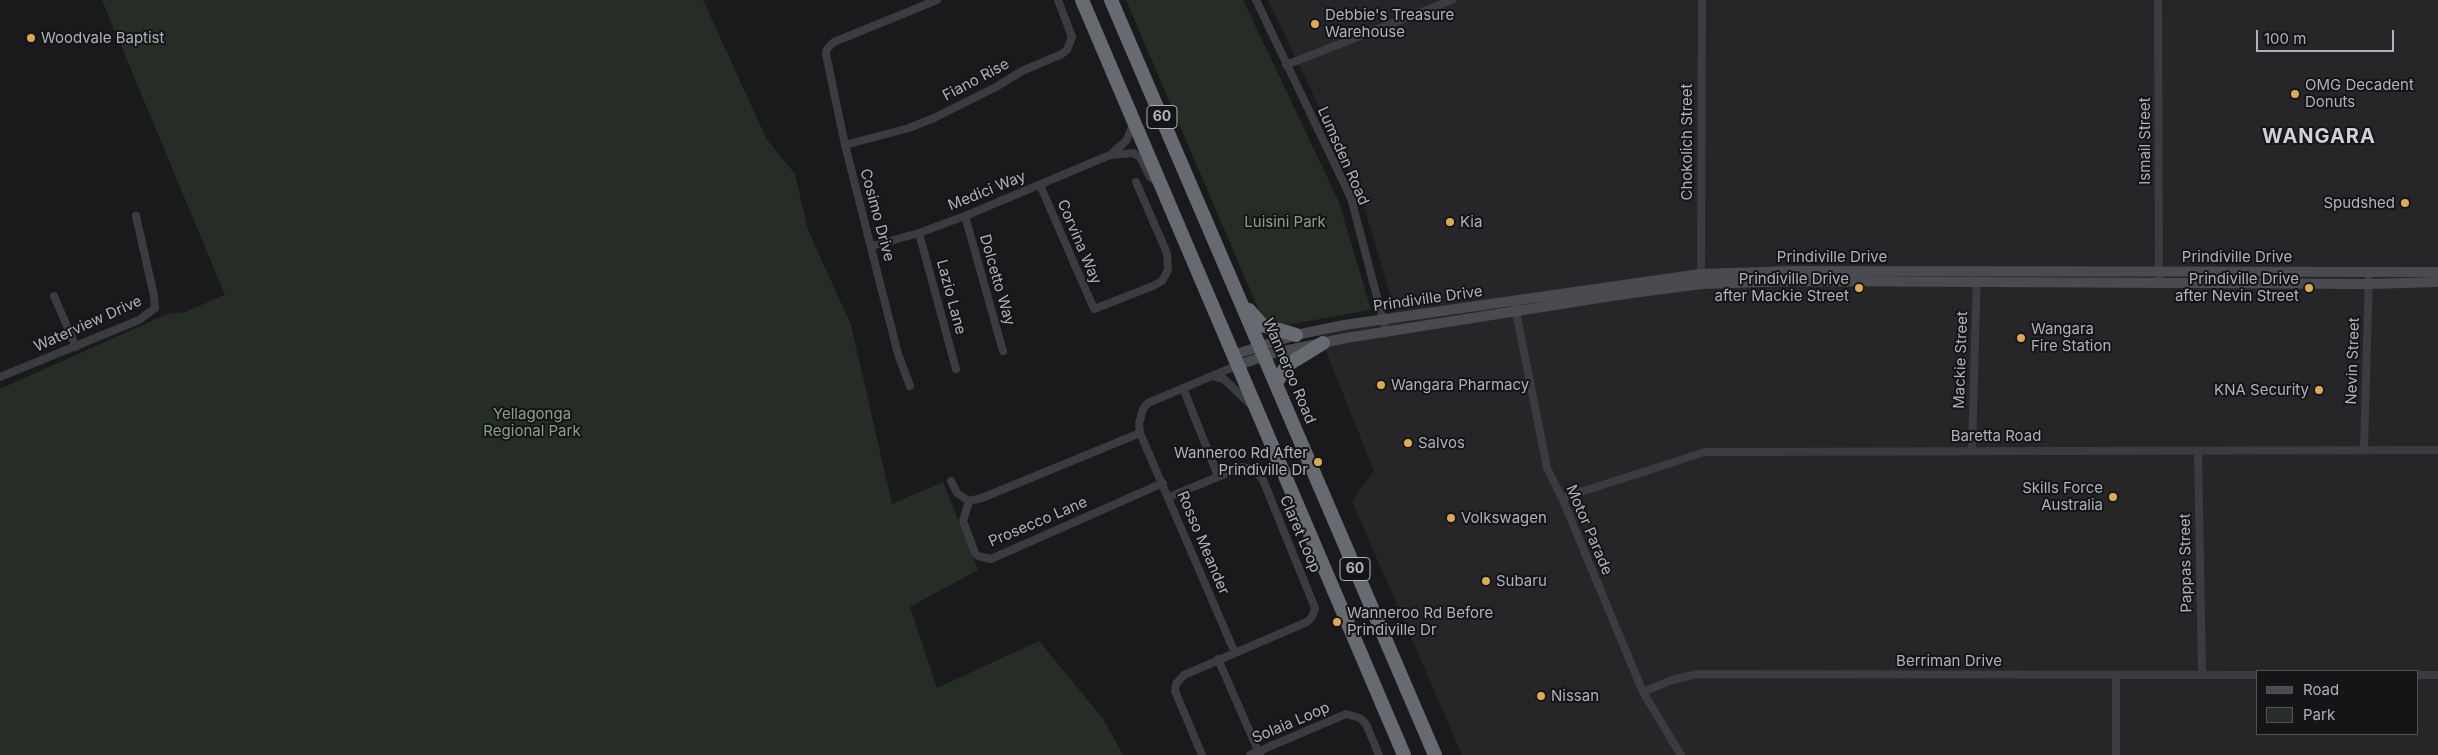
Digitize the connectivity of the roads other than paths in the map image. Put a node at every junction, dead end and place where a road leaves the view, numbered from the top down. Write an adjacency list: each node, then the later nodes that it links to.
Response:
1 (937, 0): 11 (street, Cosimo Drive)
2 (1058, 0): 11 (street, Fiano Rise)
3 (1082, 0): 10 (highway, 60)
4 (1111, 0): 27 (highway, Wanneroo Road / 60)
5 (1256, 0): 9 (street, Lumsden Road)
6 (1452, 0): 9 (street)
7 (1702, 0): 23 (street, Chokolich Street)
8 (2158, 0): 22 (street, Ismail Street)
9 (1286, 65): 29 (street, Lumsden Road)
10 (1134, 123): 12 (street, Medici Way); 14 (highway, 60)
11 (845, 145): 19 (street, Cosimo Drive)
12 (1110, 155): 14 (street, Medici Way); 15 (street, Medici Way)
13 (1136, 182): 15 (street, Corvina Way)
14 (1159, 182): 36 (highway, 60)
15 (1040, 185): 17 (street, Medici Way)
16 (136, 216): 33 (street, Waterview Drive)
17 (965, 216): 18 (street, Medici Way); 35 (street, Dolcetto Way)
18 (919, 233): 19 (street, Medici Way); 37 (street, Lazio Lane)
19 (872, 246): 41 (street, Cosimo Drive)
20 (2438, 272): 24 (street, Prindiville Drive)
21 (1977, 276): 22 (street, Prindiville Drive); 23 (street, Prindiville Drive); 45 (street, Mackie Street)
22 (2160, 277): 24 (street, Prindiville Drive)
23 (1701, 279): 28 (street, Prindiville Drive)
24 (2369, 279): 25 (street, Prindiville Drive); 46 (street, Nevin Street)
25 (2438, 282)
26 (54, 296): 33 (street)
27 (1240, 300): 31 (highway); 34 (highway, Wanneroo Road / 60)
28 (1514, 306): 29 (street, Prindiville Drive); 30 (street, Prindiville Drive); 53 (street, Motor Parade)
29 (1383, 320): 30 (street, Lumsden Road); 31 (street, Prindiville Drive)
30 (1386, 332): 32 (street, Prindiville Drive)
31 (1296, 335): 34 (street, Prindiville Drive)
32 (1323, 343): 34 (street, Prindiville Drive); 40 (highway)
33 (76, 347): 39 (street, Waterview Drive)
34 (1262, 350): 36 (street, Prindiville Drive); 40 (highway, Wanneroo Road / 60)
35 (1003, 351)
36 (1236, 360): 38 (street); 43 (highway, 60)
37 (956, 369)
38 (1210, 376): 42 (street); 43 (street)
39 (0, 377)
40 (1276, 383): 68 (highway, Wanneroo Road / 60)
41 (910, 386)
42 (1183, 388): 44 (street); 49 (street)
43 (1261, 416): 67 (highway, 60)
44 (1140, 433): 51 (street, Rosso Meander); 54 (street)
45 (1972, 449): 48 (street, Baretta Road); 53 (street, Baretta Road)
46 (2364, 449): 47 (street, Baretta Road); 48 (street, Baretta Road)
47 (2438, 450)
48 (2198, 451): 57 (street, Pappas Street)
49 (1218, 476): 52 (street, Claret Loop); 55 (street, Claret Loop)
50 (951, 481): 54 (street)
51 (1163, 483): 52 (street, Rosso Meander); 54 (street, Prosecco Lane)
52 (1169, 497): 55 (street, Rosso Meander)
53 (1562, 498): 62 (street, Motor Parade)
54 (969, 501)
55 (1235, 653): 56 (street)
56 (1218, 660): 63 (street); 64 (street)
57 (2202, 675): 58 (street, Berriman Drive); 61 (street, Berriman Drive)
58 (2256, 675)
59 (2418, 675): 60 (street)
60 (2438, 675)
61 (2116, 676): 62 (street, Berriman Drive); 70 (street)
62 (1643, 692): 69 (street, Motor Parade)
63 (1259, 753): 65 (street, Solaia Loop); 66 (street, Solaia Loop)
64 (1202, 755)
65 (1250, 755)
66 (1379, 755)
67 (1404, 755)
68 (1434, 755)
69 (1680, 755)
70 (2116, 755)

